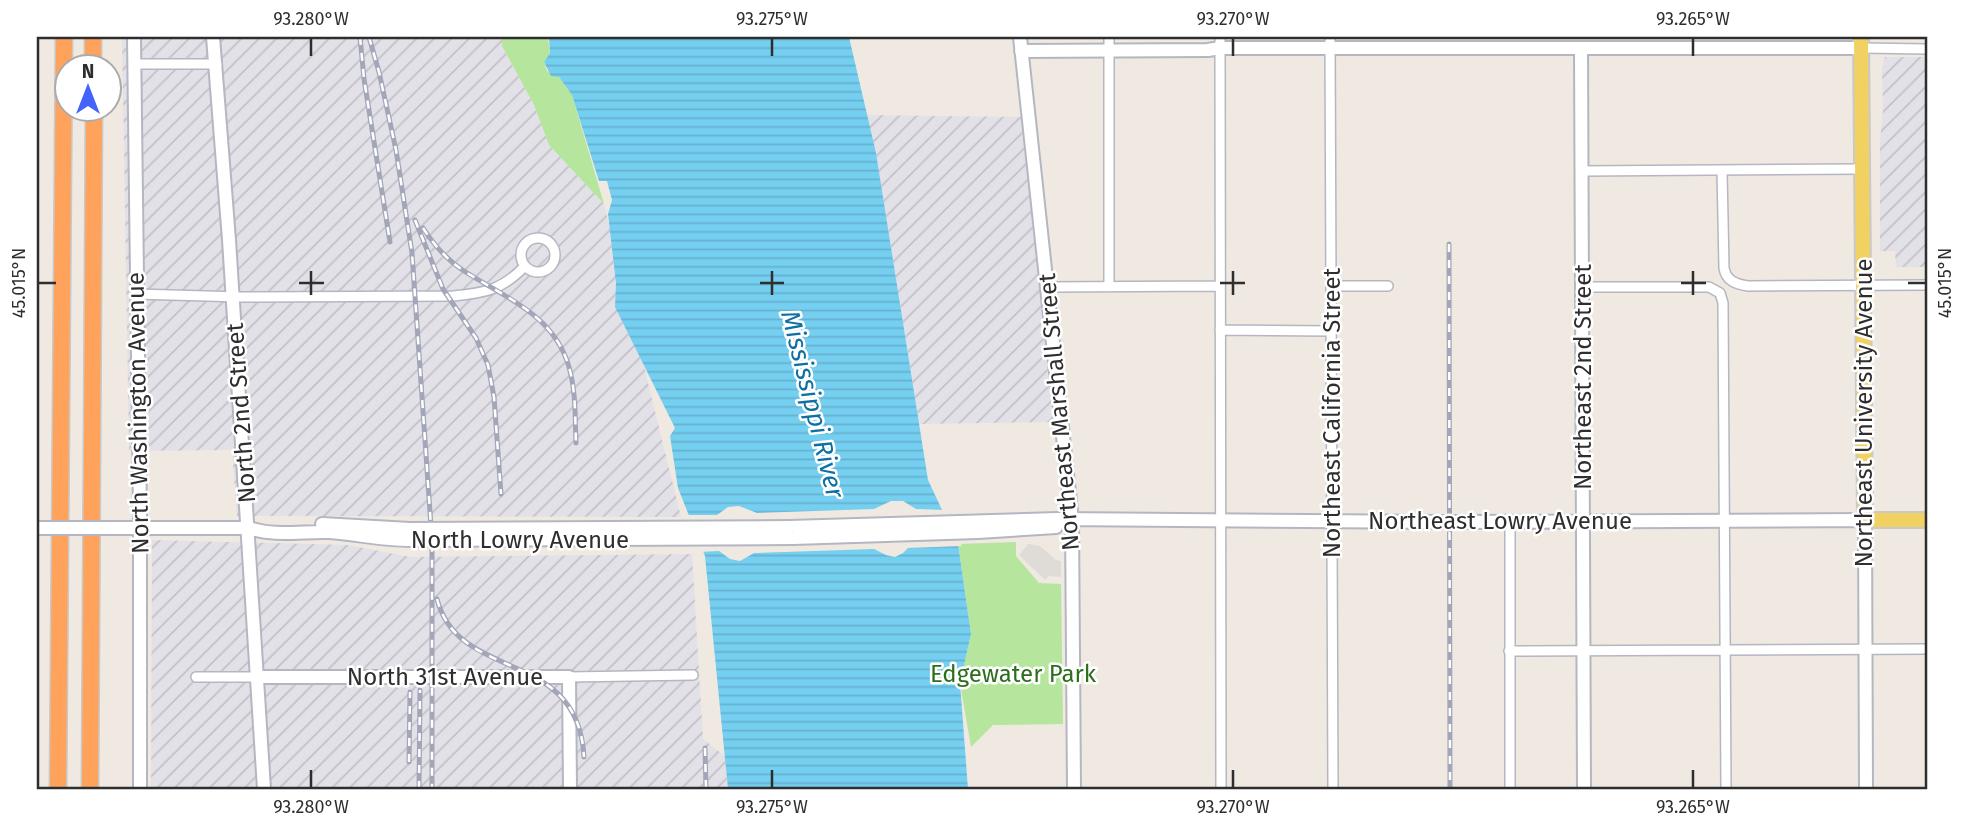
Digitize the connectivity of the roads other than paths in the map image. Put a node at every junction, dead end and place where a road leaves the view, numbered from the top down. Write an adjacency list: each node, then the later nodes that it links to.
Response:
1 (64, 37): 52 (highway)
2 (134, 37): 12 (street, North Washington Avenue)
3 (213, 37): 13 (street, North 2nd Street)
4 (1020, 37): 11 (street, Northeast Marshall Street)
5 (1220, 42): 7 (street); 8 (street); 20 (street)
6 (1861, 42): 9 (street); 10 (street); 15 (main road, Northeast University Avenue)
7 (1108, 43): 11 (street); 25 (street)
8 (1330, 43): 9 (street); 21 (street, Northeast California Street)
9 (1581, 48): 16 (street, Northeast 2nd Street)
10 (1927, 49)
11 (1021, 51): 24 (street, Northeast Marshall Street)
12 (134, 64): 13 (street); 27 (street, North Washington Avenue)
13 (217, 64): 28 (street, North 2nd Street)
14 (94, 122): 53 (highway)
15 (1862, 169): 17 (street); 23 (main road, Northeast University Avenue)
16 (1583, 171): 17 (street); 26 (street, Northeast 2nd Street)
17 (1722, 171): 23 (street)
18 (525, 266): 28 (street)
19 (1927, 285): 23 (street)
20 (1220, 286): 25 (street); 29 (street)
21 (1331, 286): 22 (street); 30 (street, Northeast California Street)
22 (1388, 286)
23 (1863, 286): 33 (main road, Northeast University Avenue)
24 (1047, 287): 25 (street); 31 (street, Northeast Marshall Street)
25 (1109, 287)
26 (1584, 287): 32 (street); 38 (street, Northeast 2nd Street)
27 (136, 294): 28 (street); 40 (street, North Washington Avenue)
28 (233, 295): 41 (street, North 2nd Street)
29 (1220, 330): 30 (street); 35 (street)
30 (1331, 331): 36 (street, Northeast California Street)
31 (1072, 520): 35 (street, Northeast Lowry Avenue); 42 (street, Northeast Lowry Avenue); 57 (street, Northeast Marshall Street)
32 (1725, 520): 33 (street, Northeast Lowry Avenue); 38 (street, Northeast Lowry Avenue); 46 (street)
33 (1865, 520): 34 (main road, Northeast Lowry Avenue); 43 (street, Northeast University Avenue)
34 (1927, 520)
35 (1222, 521): 36 (street, Northeast Lowry Avenue); 58 (street)
36 (1334, 521): 37 (street, Northeast Lowry Avenue); 59 (street, Northeast California Street)
37 (1510, 521): 38 (street, Northeast Lowry Avenue); 47 (street)
38 (1583, 521): 45 (street, Northeast 2nd Street)
39 (37, 528): 40 (street, North Lowry Avenue, bridge)
40 (140, 528): 41 (street, North Lowry Avenue); 54 (street, North Washington Avenue)
41 (249, 528): 42 (street, North Lowry Avenue, bridge); 50 (street, North 2nd Street)
42 (791, 533)
43 (1865, 649): 44 (street); 46 (street); 63 (street, Northeast University Avenue)
44 (1927, 649)
45 (1585, 650): 46 (street); 47 (street); 61 (street, Northeast 2nd Street)
46 (1725, 650): 62 (street)
47 (1509, 651): 60 (street)
48 (694, 675): 51 (street, North 31st Avenue)
49 (196, 677): 50 (street, North 31st Avenue)
50 (258, 677): 51 (street, North 31st Avenue); 55 (street, North 2nd Street)
51 (569, 677): 56 (street)
52 (58, 789)
53 (90, 789)
54 (140, 789)
55 (264, 789)
56 (570, 789)
57 (1074, 789)
58 (1221, 789)
59 (1333, 789)
60 (1510, 789)
61 (1584, 789)
62 (1726, 789)
63 (1866, 789)

